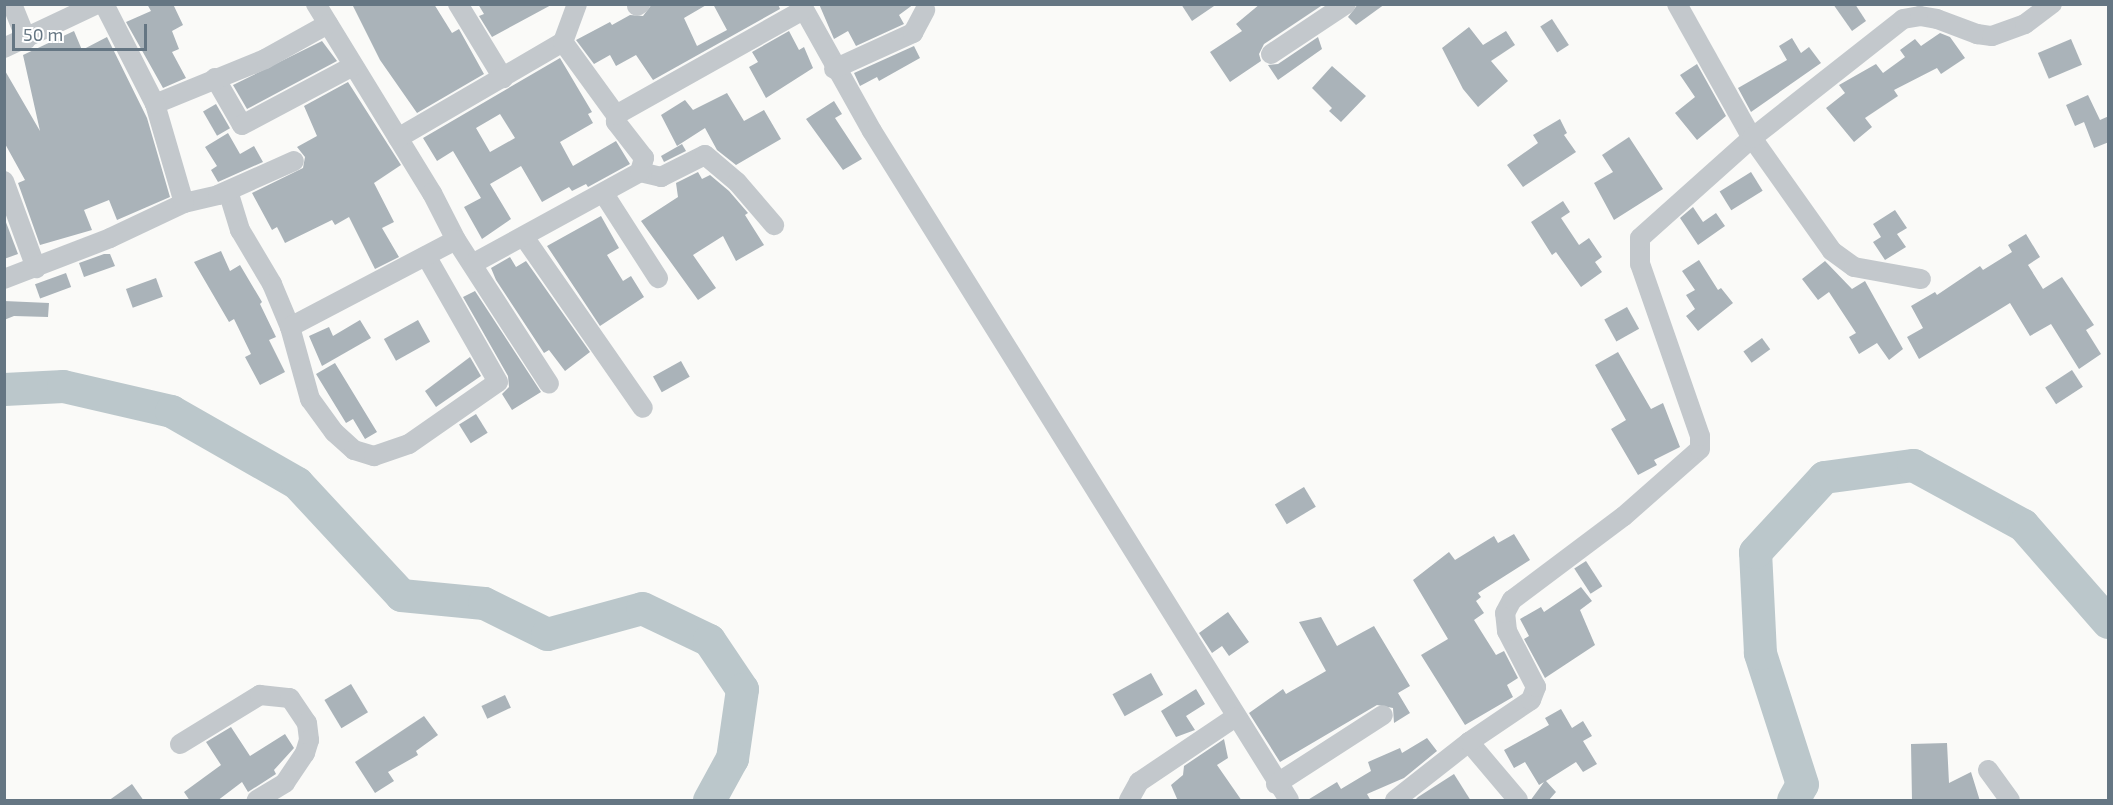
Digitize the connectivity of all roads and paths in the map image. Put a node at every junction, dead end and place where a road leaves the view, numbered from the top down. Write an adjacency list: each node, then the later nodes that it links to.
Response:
1 (12, 4): 13 (street)
2 (97, 4): 13 (street)
3 (104, 4): 21 (street)
4 (316, 4): 12 (street)
5 (458, 4): 20 (street)
6 (578, 4): 14 (street)
7 (1346, 4): 16 (street)
8 (1677, 4): 24 (street)
9 (2052, 4): 24 (street)
10 (802, 7): 18 (street); 22 (street)
11 (925, 10): 18 (street)
12 (328, 24): 17 (street); 19 (street)
13 (26, 39): 15 (street)
14 (563, 42): 20 (street); 22 (street)
15 (4, 48)
16 (1270, 54)
17 (353, 66): 19 (street); 23 (street)
18 (834, 69): 44 (street)
19 (215, 78): 21 (street)
20 (503, 78): 23 (street)
21 (155, 104): 30 (street)
22 (616, 115): 26 (street)
23 (398, 138): 33 (street)
24 (1752, 138): 39 (street); 45 (street)
25 (294, 161): 28 (street)
26 (640, 172): 29 (street); 31 (street)
27 (4, 181): 36 (street)
28 (228, 191): 30 (street); 40 (street)
29 (604, 194): 32 (street); 37 (street)
30 (184, 203): 36 (street)
31 (774, 225)
32 (524, 237): 35 (street); 42 (street)
33 (456, 240): 34 (street); 35 (street)
34 (426, 256): 40 (street); 40 (street)
35 (474, 263): 41 (street)
36 (36, 268): 38 (street)
37 (658, 278)
38 (4, 279)
39 (1921, 279)
40 (290, 327)
41 (549, 384)
42 (643, 408)
43 (1383, 715): 48 (street)
44 (1234, 718): 48 (street); 50 (street)
45 (1469, 742): 52 (street); 53 (street)
46 (180, 744): 49 (street)
47 (1988, 770): 54 (street)
48 (1276, 784): 51 (street)
49 (257, 801)
50 (1129, 801)
51 (1288, 801)
52 (1395, 801)
53 (1518, 801)
54 (2010, 801)

